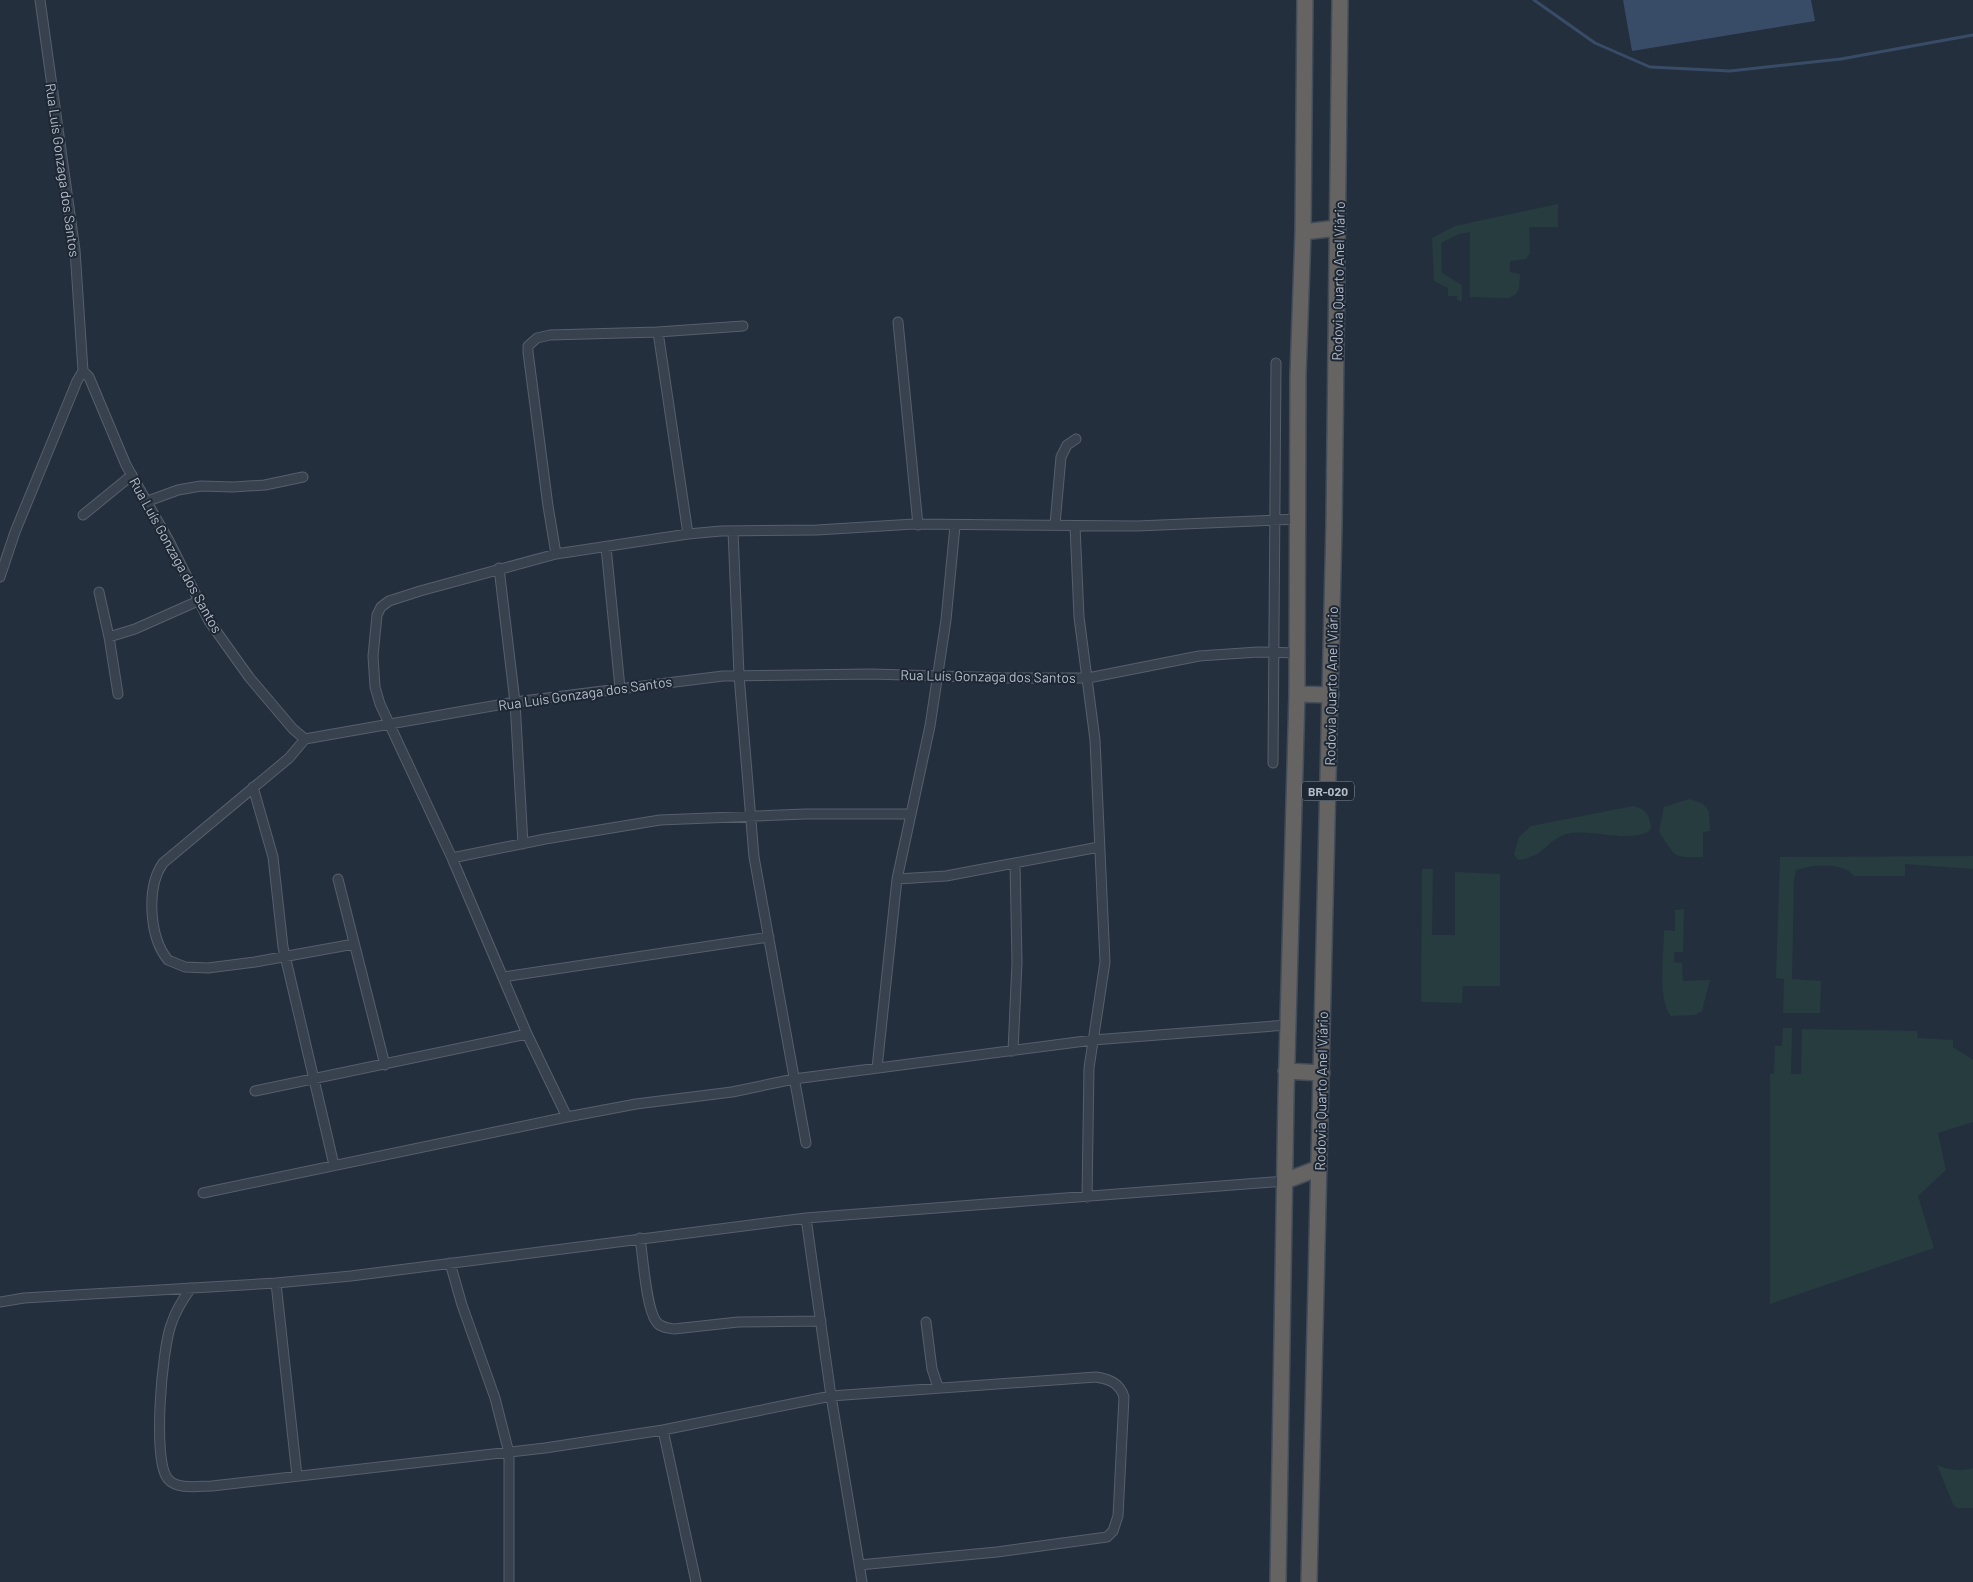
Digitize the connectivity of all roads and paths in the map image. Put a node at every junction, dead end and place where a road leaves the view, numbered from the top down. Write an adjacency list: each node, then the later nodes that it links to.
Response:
1 (40, 0): 10 (street, Rua Luís Gonzaga dos Santos)
2 (1305, 0): 5 (highway, BR-020)
3 (1340, 0): 4 (highway, Rodovia Quarto Anel Viário / BR-020)
4 (1338, 228): 5 (highway); 39 (highway, Rodovia Quarto Anel Viário / BR-020)
5 (1303, 232): 17 (highway, BR-020)
6 (898, 322): 18 (street)
7 (743, 326): 8 (street)
8 (658, 332): 23 (street); 25 (street)
9 (1276, 363): 16 (street)
10 (83, 371): 12 (street, Rua Luís Gonzaga dos Santos); 27 (street)
11 (1076, 439): 19 (street)
12 (132, 475): 14 (street, Rua Luís Gonzaga dos Santos); 15 (street)
13 (303, 477): 14 (street)
14 (148, 501): 29 (street, Rua Luís Gonzaga dos Santos)
15 (83, 515)
16 (1275, 519): 17 (street); 21 (street); 31 (street)
17 (1298, 519): 32 (highway, BR-020)
18 (918, 524): 20 (street); 22 (street)
19 (1055, 524): 20 (street); 21 (street)
20 (955, 526): 34 (street)
21 (1075, 526): 35 (street)
22 (733, 531): 23 (street); 33 (street)
23 (688, 534): 24 (street)
24 (606, 547): 25 (street); 36 (street)
25 (556, 554): 26 (street)
26 (499, 568): 40 (street); 41 (street)
27 (0, 577)
28 (99, 592): 30 (street)
29 (198, 601): 30 (street); 42 (street, Rua Luís Gonzaga dos Santos)
30 (109, 637): 37 (street)
31 (1274, 652): 32 (street, Rua Luís Gonzaga dos Santos); 35 (street, Rua Luís Gonzaga dos Santos); 43 (street)
32 (1298, 653): 38 (highway, BR-020)
33 (739, 675): 34 (street, Rua Luís Gonzaga dos Santos); 36 (street, Rua Luís Gonzaga dos Santos); 46 (street)
34 (938, 676): 35 (street, Rua Luís Gonzaga dos Santos); 45 (street)
35 (1088, 678): 48 (street)
36 (620, 688): 40 (street, Rua Luís Gonzaga dos Santos)
37 (118, 694)
38 (1297, 694): 39 (highway); 57 (highway, BR-020)
39 (1331, 695): 64 (highway, Rodovia Quarto Anel Viário / BR-020)
40 (515, 702): 41 (street, Rua Luís Gonzaga dos Santos); 47 (street)
41 (389, 726): 42 (street, Rua Luís Gonzaga dos Santos); 49 (street)
42 (305, 739): 44 (street)
43 (1273, 763)
44 (253, 788): 55 (street); 55 (street)
45 (911, 814): 46 (street); 52 (street)
46 (750, 816): 47 (street); 53 (street)
47 (523, 844): 49 (street)
48 (1099, 847): 50 (street); 59 (street)
49 (452, 858): 56 (street)
50 (1015, 863): 52 (street); 60 (street)
51 (338, 879): 54 (street)
52 (897, 879): 62 (street)
53 (769, 937): 56 (street); 66 (street)
54 (354, 944): 55 (street); 61 (street)
55 (285, 957): 65 (street)
56 (503, 977): 58 (street)
57 (1288, 1025): 59 (street); 63 (highway, BR-020)
58 (527, 1034): 61 (street); 68 (street)
59 (1092, 1040): 60 (street); 74 (street)
60 (1013, 1051): 62 (street)
61 (385, 1065): 65 (street)
62 (877, 1068): 66 (street)
63 (1286, 1071): 64 (highway); 72 (highway, BR-020)
64 (1322, 1074): 71 (highway, Rodovia Quarto Anel Viário / BR-020)
65 (315, 1078): 67 (street); 70 (street)
66 (794, 1079): 68 (street); 69 (street)
67 (256, 1091)
68 (568, 1117): 70 (street)
69 (806, 1143)
70 (334, 1165): 73 (street)
71 (1319, 1168): 72 (highway); 93 (highway, Rodovia Quarto Anel Viário / BR-020)
72 (1285, 1180): 74 (street); 92 (highway, BR-020)
73 (203, 1193)
74 (1087, 1197): 75 (street)
75 (806, 1218): 76 (street); 81 (street)
76 (640, 1238): 77 (street); 81 (street)
77 (450, 1264): 78 (street); 86 (street)
78 (276, 1283): 79 (street); 87 (street)
79 (191, 1288): 80 (street); 87 (street)
80 (0, 1302)
81 (821, 1321): 84 (street)
82 (926, 1322): 83 (street)
83 (938, 1387): 84 (street); 88 (street)
84 (831, 1396): 85 (street); 88 (street)
85 (663, 1430): 86 (street); 90 (street)
86 (509, 1453): 87 (street); 89 (street)
87 (297, 1476)
88 (859, 1565): 91 (street)
89 (509, 1582)
90 (696, 1582)
91 (862, 1582)
92 (1278, 1582)
93 (1309, 1582)

